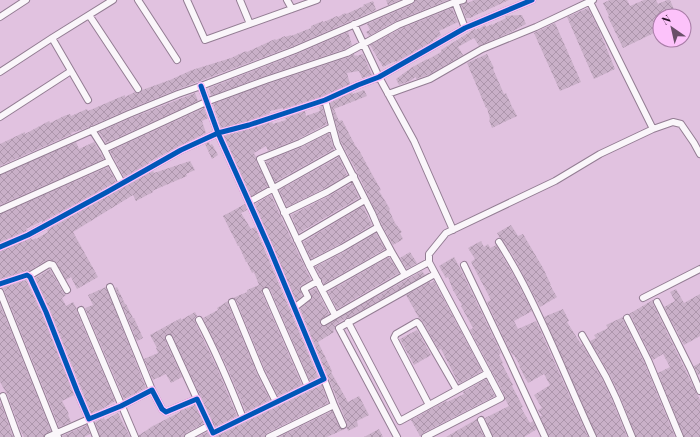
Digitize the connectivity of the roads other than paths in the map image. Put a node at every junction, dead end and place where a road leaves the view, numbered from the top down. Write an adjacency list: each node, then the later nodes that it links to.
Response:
1 (26, 0): 15 (street)
2 (113, 0): 14 (street)
3 (138, 0): 21 (street)
4 (187, 0): 16 (street)
5 (240, 0): 16 (street)
6 (288, 0): 13 (street)
7 (318, 0): 13 (street)
8 (411, 0): 17 (street)
9 (464, 0): 12 (street)
10 (532, 0): 18 (street)
11 (590, 0): 27 (street); 33 (street)
12 (456, 1): 18 (street); 20 (street)
13 (292, 9): 16 (street)
14 (89, 15): 19 (street); 26 (street)
15 (0, 17)
16 (250, 24)
17 (354, 24): 20 (street); 25 (street)
18 (465, 28): 24 (street)
19 (52, 38): 22 (street); 23 (street)
20 (363, 44): 24 (street); 30 (street)
21 (177, 60)
22 (71, 71): 28 (street); 31 (street)
23 (0, 72)
24 (379, 77): 27 (street); 29 (street)
25 (201, 86): 30 (street); 34 (street)
26 (138, 89)
27 (388, 94): 50 (street)
28 (88, 100)
29 (325, 100): 32 (street); 35 (street)
30 (206, 102): 35 (street); 37 (street)
31 (0, 117)
32 (332, 127): 38 (street); 44 (street)
33 (653, 129): 36 (street); 50 (street)
34 (92, 130): 37 (street); 41 (street)
35 (218, 133): 43 (street); 46 (street)
36 (697, 141): 39 (street)
37 (104, 150): 40 (street)
38 (340, 151): 42 (street); 44 (street)
39 (700, 154)
40 (110, 161): 43 (street); 47 (street)
41 (0, 171)
42 (354, 176): 45 (street); 48 (street)
43 (122, 183): 53 (street)
44 (273, 189): 46 (street); 48 (street)
45 (365, 200): 49 (street); 51 (street)
46 (249, 202): 72 (street)
47 (0, 210)
48 (284, 213): 51 (street)
49 (378, 227): 54 (street); 56 (street)
50 (453, 230): 55 (street)
51 (297, 240): 56 (street)
52 (499, 242): 112 (street)
53 (0, 247)
54 (391, 251): 60 (street); 66 (street)
55 (429, 262): 59 (street); 60 (street)
56 (309, 265): 62 (street)
57 (464, 265): 111 (street)
58 (700, 269): 69 (street)
59 (435, 274): 78 (street); 81 (street)
60 (405, 275): 74 (street)
61 (29, 276): 63 (street); 65 (street); 94 (street)
62 (318, 281): 66 (street); 72 (street)
63 (0, 284)
64 (110, 287): 84 (street)
65 (67, 290)
66 (322, 290): 74 (street)
67 (266, 291): 83 (street)
68 (0, 292): 100 (street)
69 (643, 298)
70 (232, 302): 89 (street)
71 (657, 302): 86 (street)
72 (294, 308): 82 (street)
73 (81, 310): 92 (street)
74 (335, 315): 77 (street)
75 (627, 318): 114 (street)
76 (199, 320): 93 (street)
77 (324, 322)
78 (348, 322): 96 (street); 99 (street)
79 (582, 335): 113 (street)
80 (169, 338): 88 (street)
81 (488, 373): 85 (street); 109 (street)
82 (324, 379): 83 (street); 90 (street)
83 (308, 387): 89 (street)
84 (152, 390): 88 (street); 92 (street)
85 (457, 390): 91 (street); 91 (street)
86 (700, 391)
87 (1, 394): 102 (street)
88 (197, 399): 97 (street)
89 (276, 402): 93 (street)
90 (334, 405): 98 (street); 107 (street)
91 (429, 405): 96 (street)
92 (121, 406): 94 (street); 105 (street)
93 (243, 418): 101 (street)
94 (89, 419): 100 (street); 104 (street)
95 (481, 420): 110 (street)
96 (400, 421): 99 (street)
97 (210, 425): 101 (street); 106 (street)
98 (343, 425)
99 (391, 426): 108 (street)
100 (57, 435): 103 (street)
101 (214, 435)
102 (18, 437)
103 (48, 437)
104 (96, 437)
105 (134, 437)
106 (188, 437)
107 (268, 437)
108 (397, 437)
109 (425, 437)
110 (489, 437)
111 (545, 437)
112 (593, 437)
113 (632, 437)
114 (680, 437)

